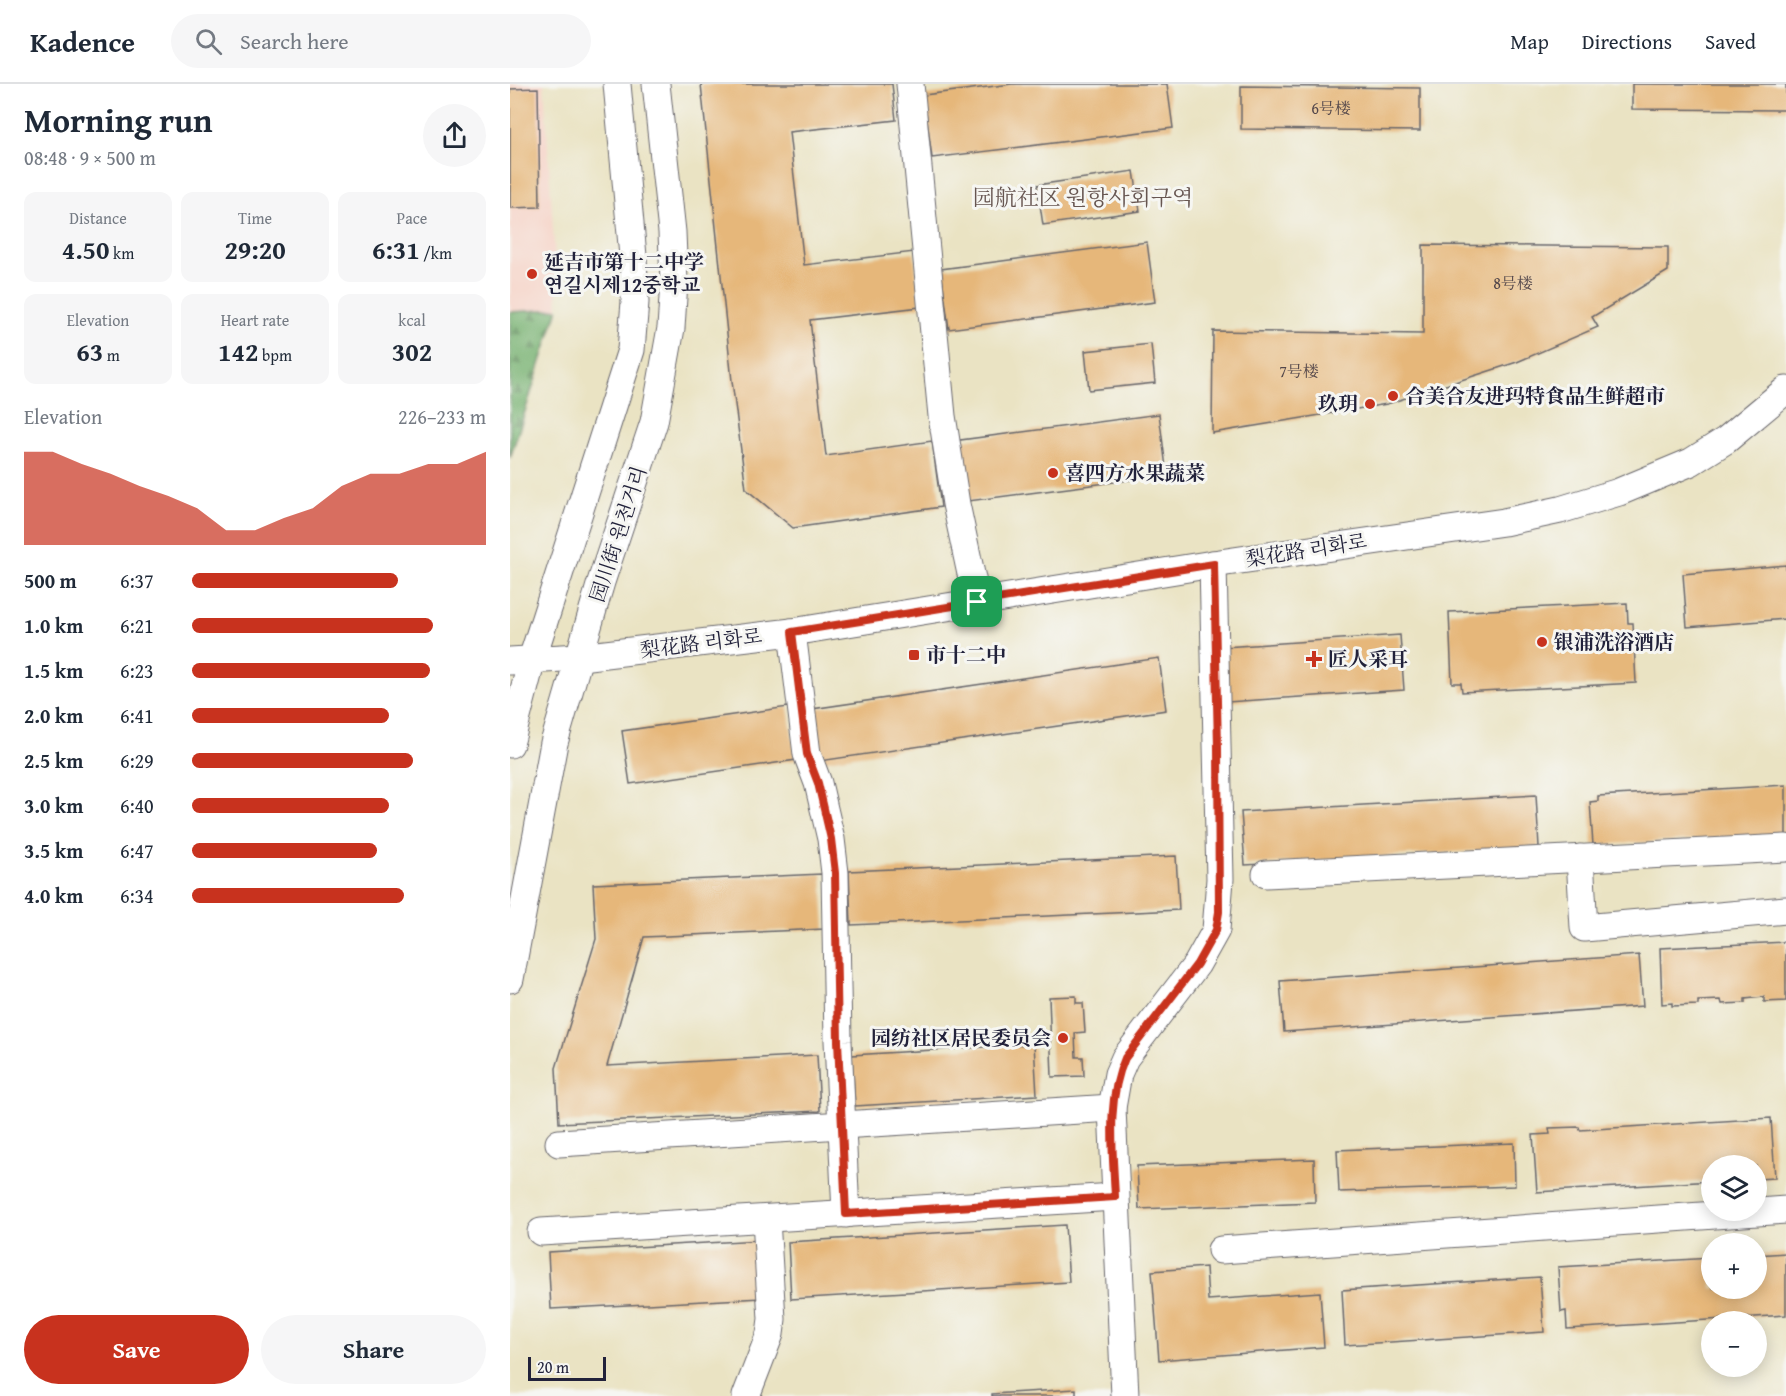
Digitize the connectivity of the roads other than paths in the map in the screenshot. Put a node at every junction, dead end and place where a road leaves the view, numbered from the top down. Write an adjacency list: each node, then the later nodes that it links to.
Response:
1 (617, 84): 9 (street)
2 (656, 84): 8 (street, 园川街 원천거리)
3 (910, 84): 6 (street)
4 (1786, 390): 5 (street, 梨花路 리화로)
5 (1214, 564): 6 (street, 梨花路 리화로); 16 (street)
6 (977, 602): 7 (street, 梨花路 리화로)
7 (792, 632): 8 (street, 梨花路 리화로); 17 (street)
8 (580, 657): 9 (street, 梨花路 리화로); 15 (street, 园川街 원천거리)
9 (521, 660): 10 (street)
10 (510, 744)
11 (1786, 848): 12 (street)
12 (1580, 858): 13 (street); 14 (street)
13 (1266, 874)
14 (1786, 910)
15 (510, 979)
16 (1112, 1108): 17 (street); 19 (street)
17 (842, 1125): 18 (street); 21 (street)
18 (559, 1143)
19 (1115, 1197): 21 (street); 26 (street)
20 (1786, 1210): 24 (street)
21 (846, 1214): 22 (street)
22 (766, 1219): 23 (street); 25 (street)
23 (541, 1233)
24 (1221, 1250)
25 (746, 1396)
26 (1125, 1396)

